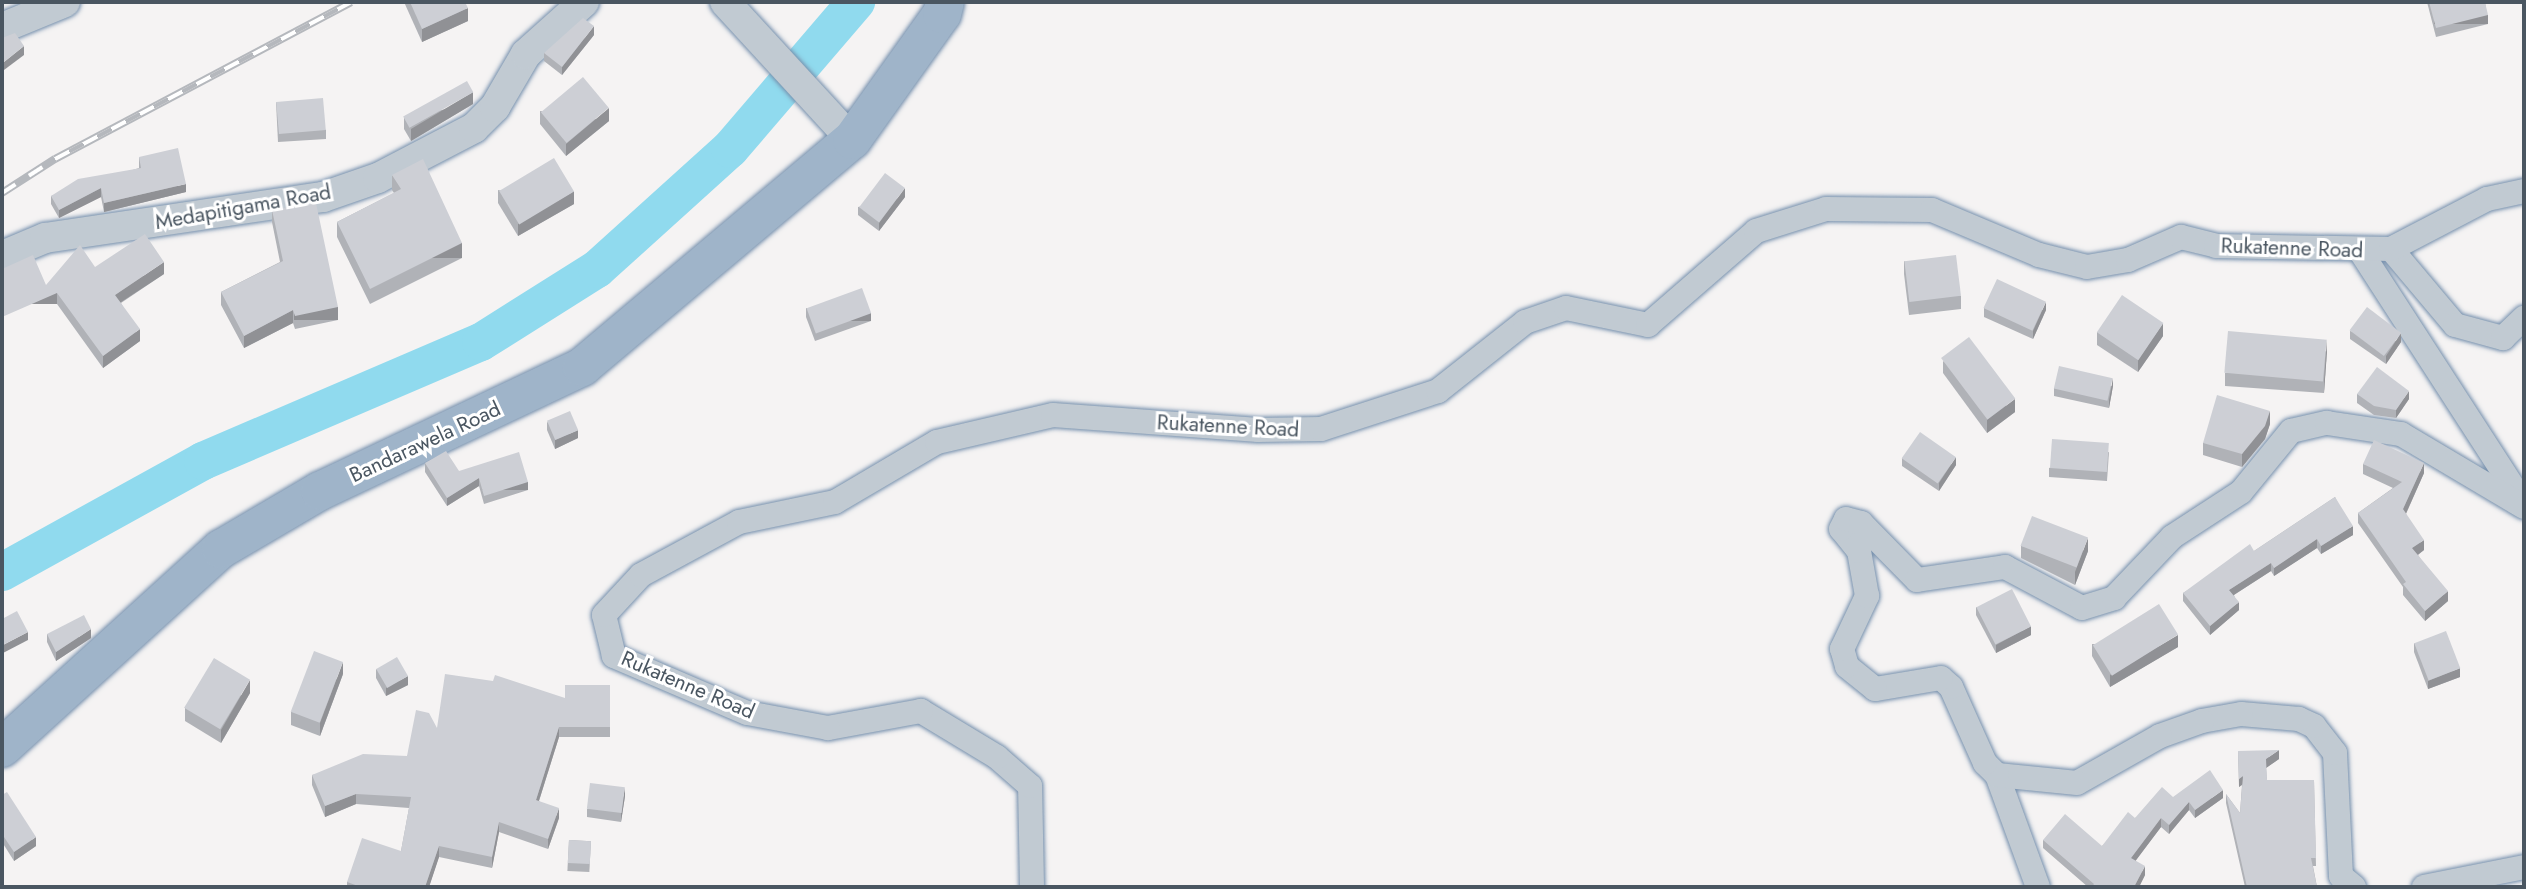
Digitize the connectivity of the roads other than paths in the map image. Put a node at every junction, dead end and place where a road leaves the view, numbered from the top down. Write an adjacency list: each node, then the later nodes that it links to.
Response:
1 (65, 2): 5 (street)
2 (584, 2): 10 (street, Medapitigama Road)
3 (725, 2): 6 (street)
4 (945, 2): 6 (highway, Bandarawela Road)
5 (2, 29)
6 (852, 140): 13 (highway, Bandarawela Road)
7 (2524, 191): 8 (street, Rukatenne Road)
8 (2391, 249): 9 (street, Rukatenne Road); 11 (street)
9 (2361, 252): 12 (street); 16 (street, Rukatenne Road)
10 (2, 256)
11 (2524, 318)
12 (2524, 506): 14 (street)
13 (2, 748)
14 (1997, 775): 17 (street); 18 (street)
15 (2524, 867): 19 (street)
16 (1032, 887)
17 (2038, 887)
18 (2354, 887)
19 (2424, 887)

